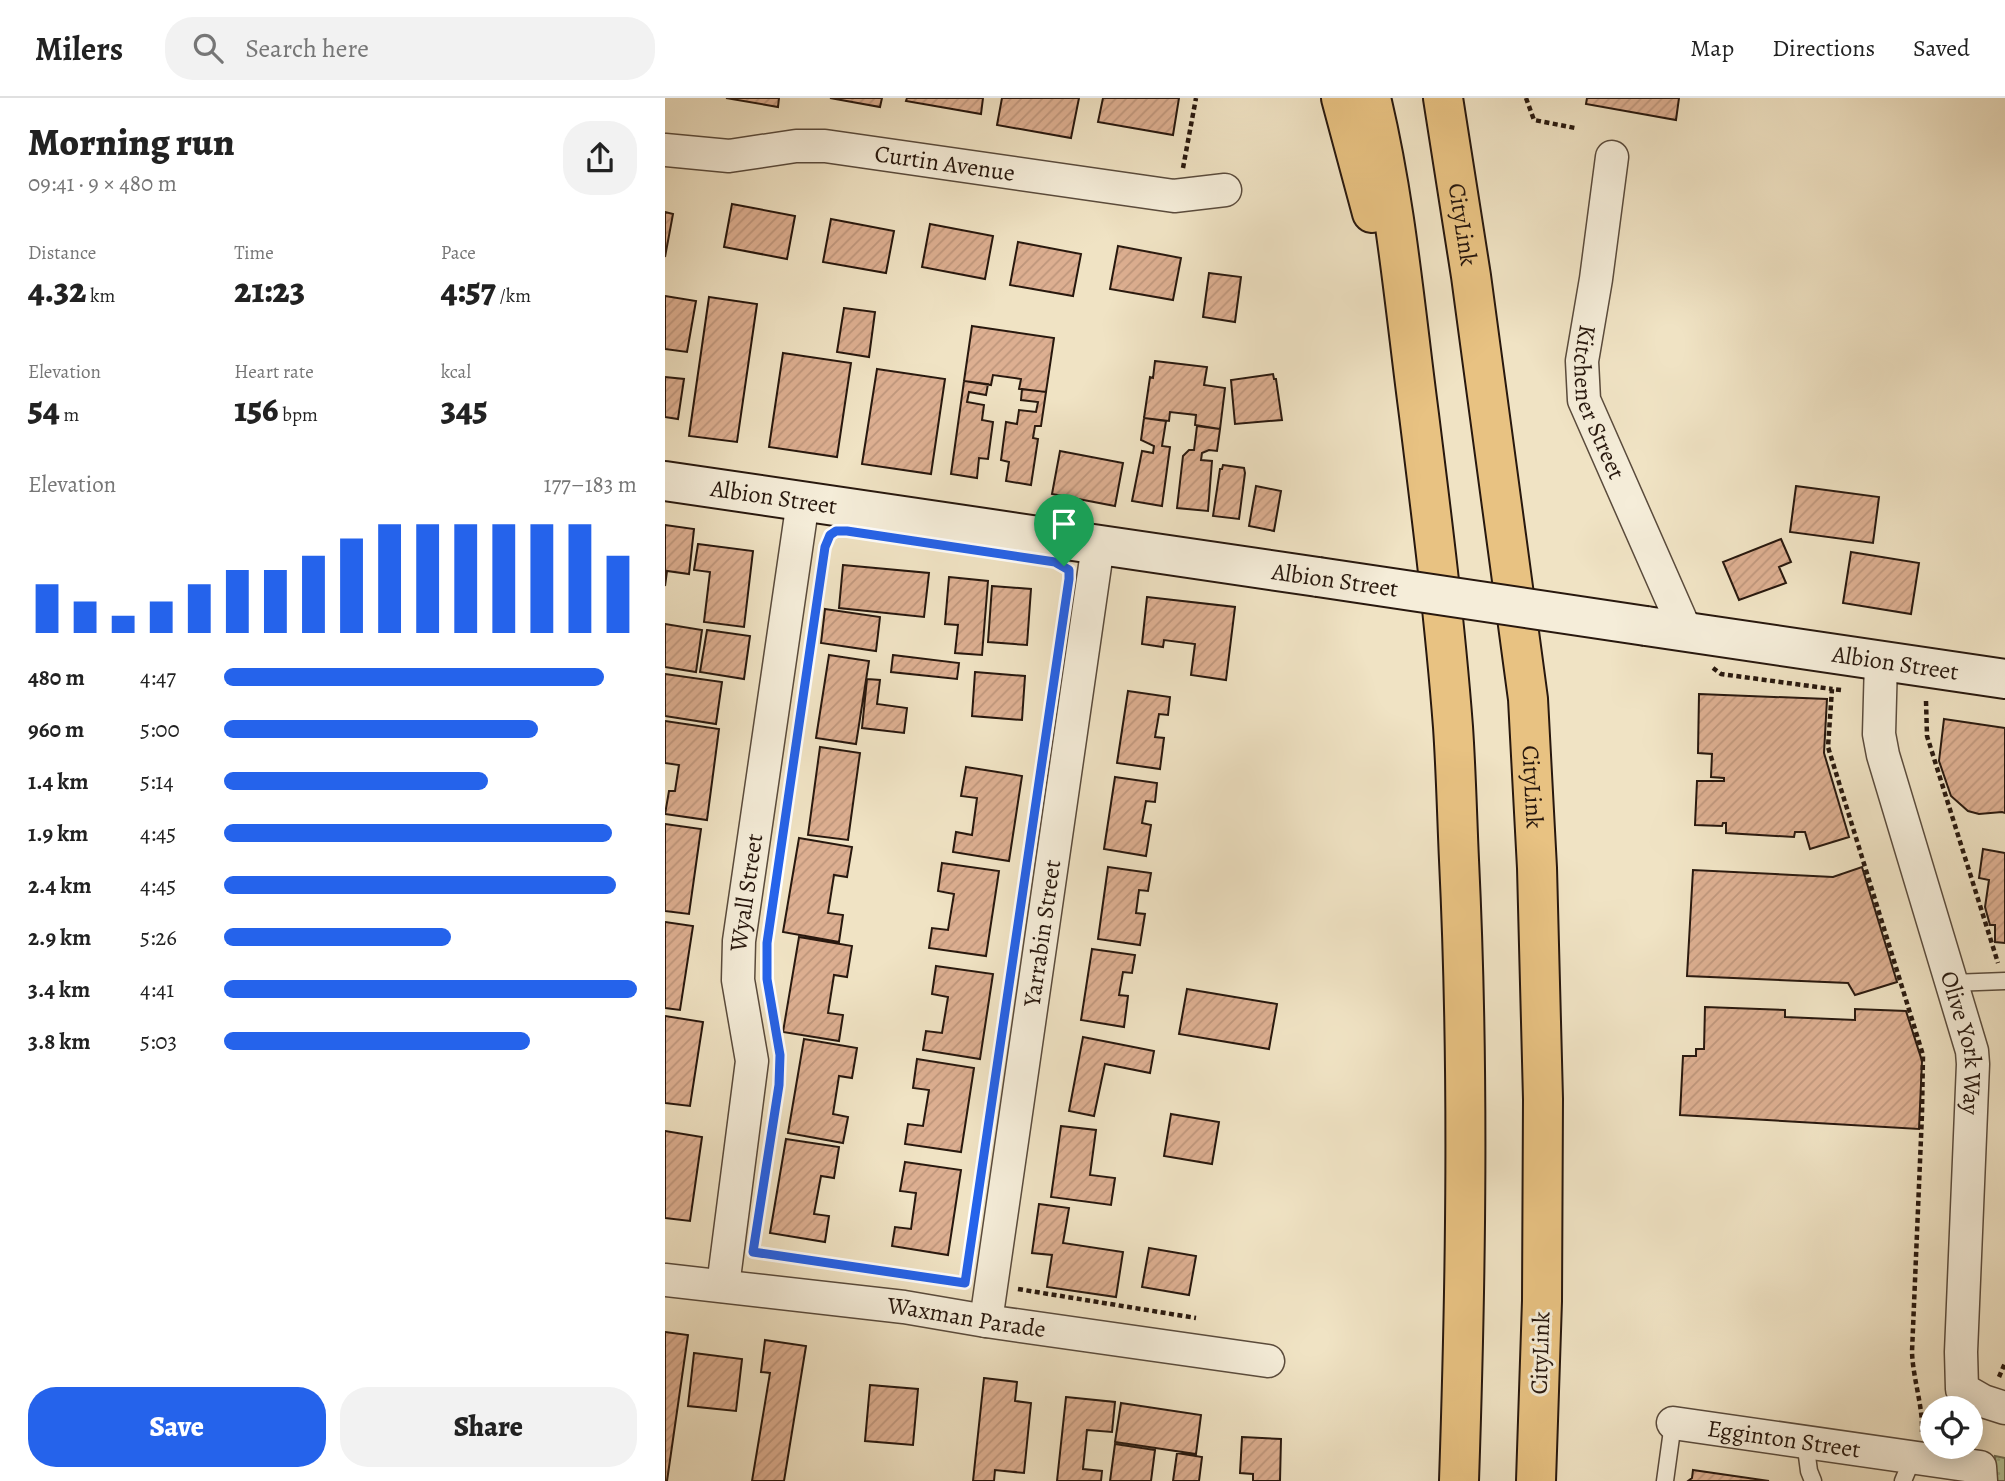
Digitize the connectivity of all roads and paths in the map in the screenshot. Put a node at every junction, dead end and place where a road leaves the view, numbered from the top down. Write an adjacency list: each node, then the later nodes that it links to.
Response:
1 (1196, 98): 10 (path)
2 (1341, 98): 11 (highway)
3 (1371, 98): 11 (highway)
4 (1443, 98): 34 (highway, CityLink)
5 (1526, 98): 6 (path)
6 (1576, 128)
7 (665, 150): 10 (street, Curtin Avenue)
8 (1612, 157): 15 (street, Kitchener Street)
9 (1225, 190): 10 (street, Curtin Avenue)
10 (1174, 196)
11 (1411, 353): 33 (highway)
12 (665, 481): 13 (street, Albion Street)
13 (803, 500): 14 (street, Albion Street); 23 (street, Wyall Street)
14 (1098, 545): 15 (street, Albion Street, bridge); 22 (street, Yarrabin Street)
15 (1687, 634): 16 (street, Albion Street)
16 (1880, 677): 17 (street, Albion Street); 18 (path); 19 (street, Olive York Way); 28 (path)
17 (2005, 679)
18 (2004, 981): 19 (lane)
19 (1952, 983): 27 (street, Olive York Way)
20 (755, 1239): 22 (path)
21 (665, 1280): 23 (street, Waxman Parade)
22 (1010, 1285): 24 (path); 25 (street, Yarrabin Street)
23 (723, 1286): 25 (street, Waxman Parade)
24 (1196, 1318)
25 (986, 1321): 26 (street, Waxman Parade)
26 (1268, 1361)
27 (2005, 1408)
28 (1920, 1411)
29 (1674, 1423): 31 (street, Egginton Street); 35 (lane, Egginton Street)
30 (1920, 1430): 32 (path)
31 (1805, 1441): 32 (street, Egginton Street); 36 (lane)
32 (1912, 1465): 37 (street, Egginton Street)
33 (1459, 1481)
34 (1536, 1481)
35 (1665, 1481)
36 (1813, 1481)
37 (1981, 1481)

